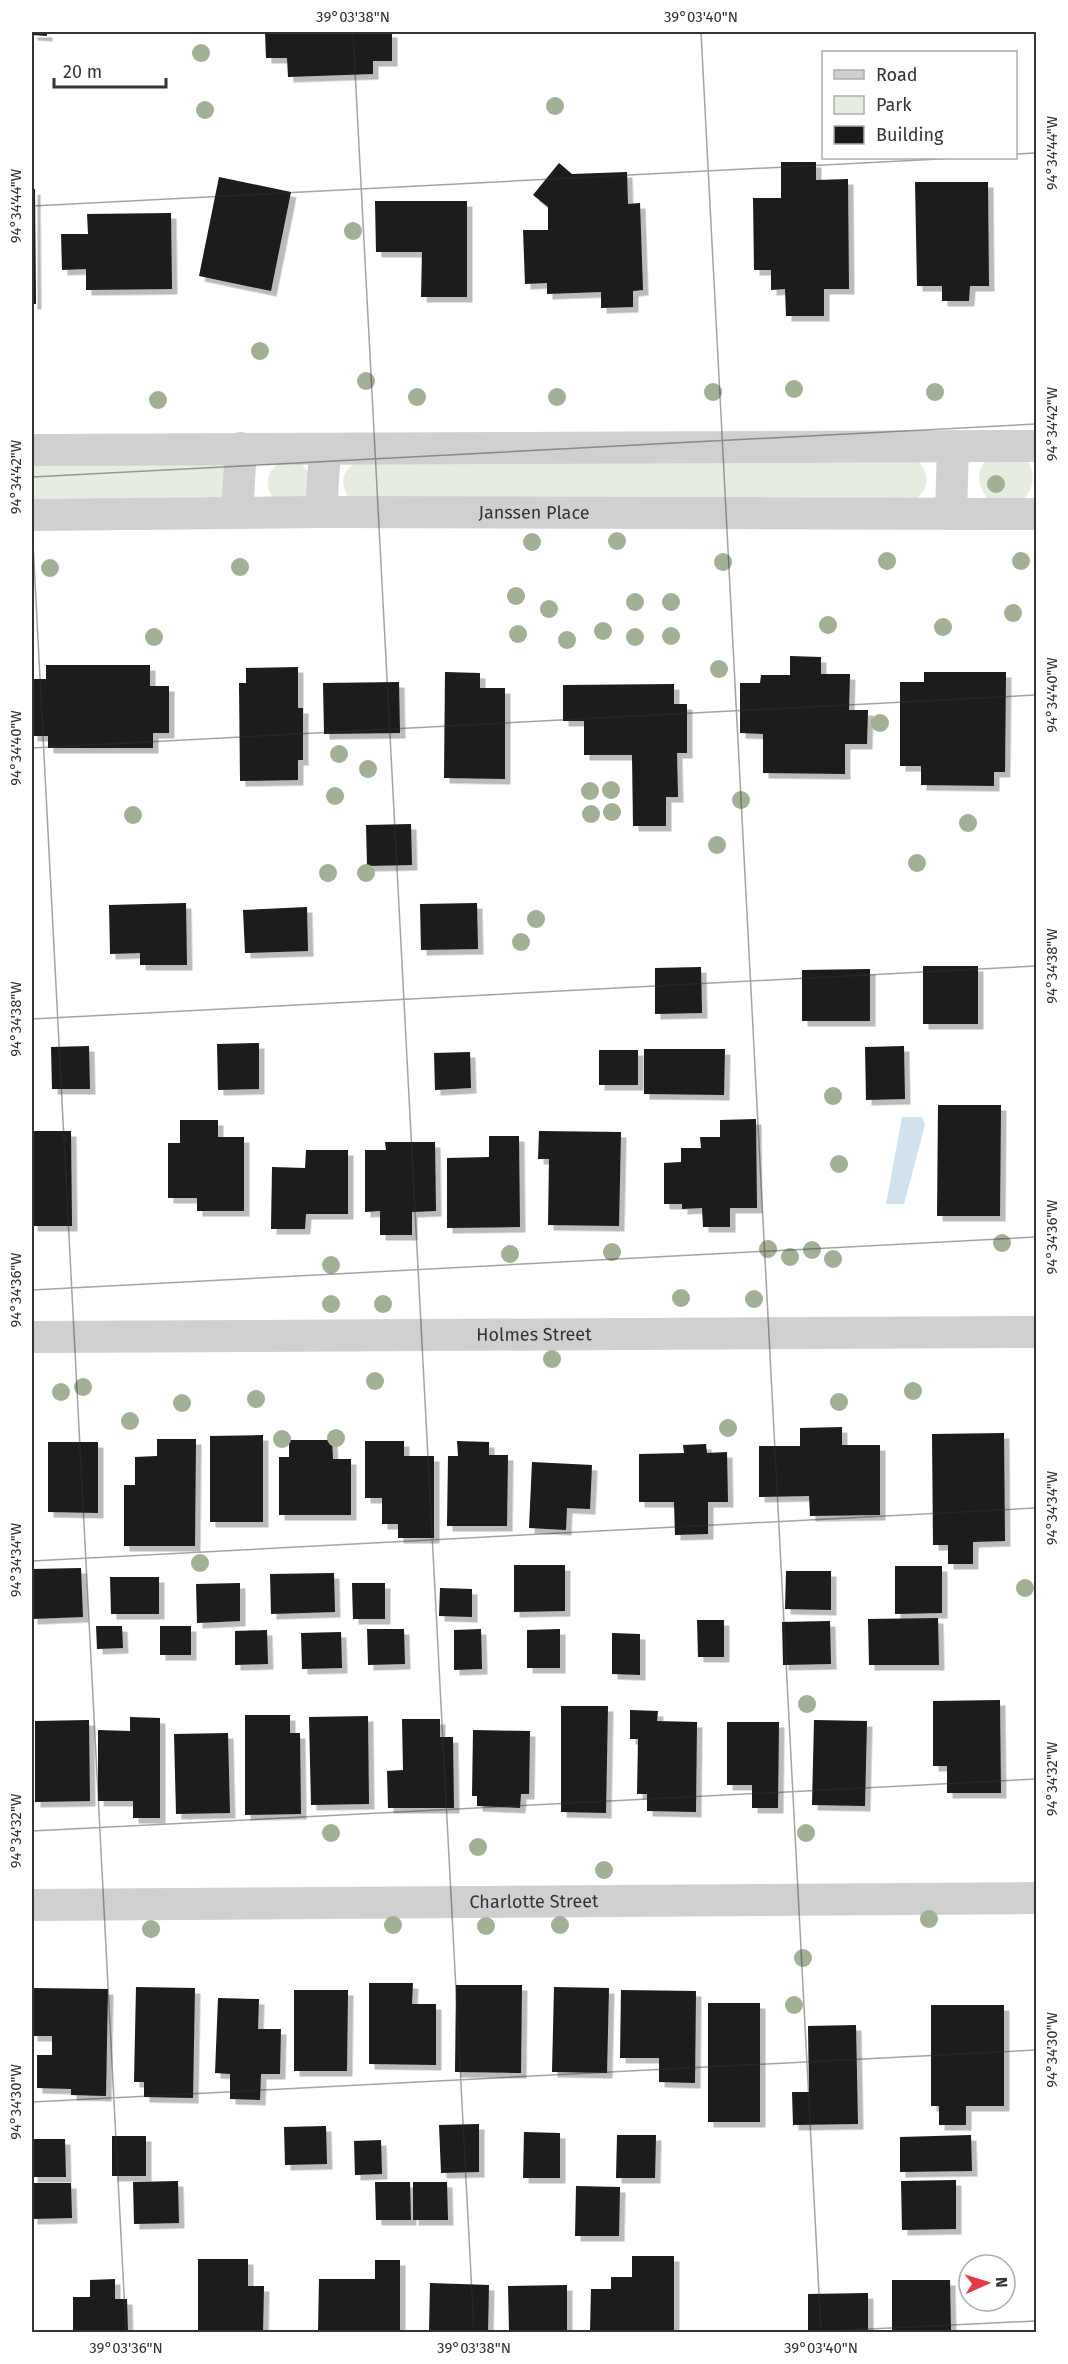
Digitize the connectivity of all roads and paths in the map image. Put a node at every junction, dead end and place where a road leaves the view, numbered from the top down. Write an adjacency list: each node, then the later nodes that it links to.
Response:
1 (953, 446): 2 (street); 4 (street); 8 (street)
2 (1036, 446)
3 (241, 448): 4 (street); 5 (street); 7 (street)
4 (325, 449): 6 (street)
5 (32, 450)
6 (321, 512): 7 (street, Janssen Place); 8 (street, Janssen Place)
7 (237, 513): 10 (street, Janssen Place)
8 (951, 514): 9 (street, Janssen Place)
9 (1036, 514)
10 (32, 515)
11 (1036, 1332): 12 (street, Holmes Street)
12 (32, 1337)
13 (1036, 1898): 14 (street, Charlotte Street)
14 (32, 1905)

